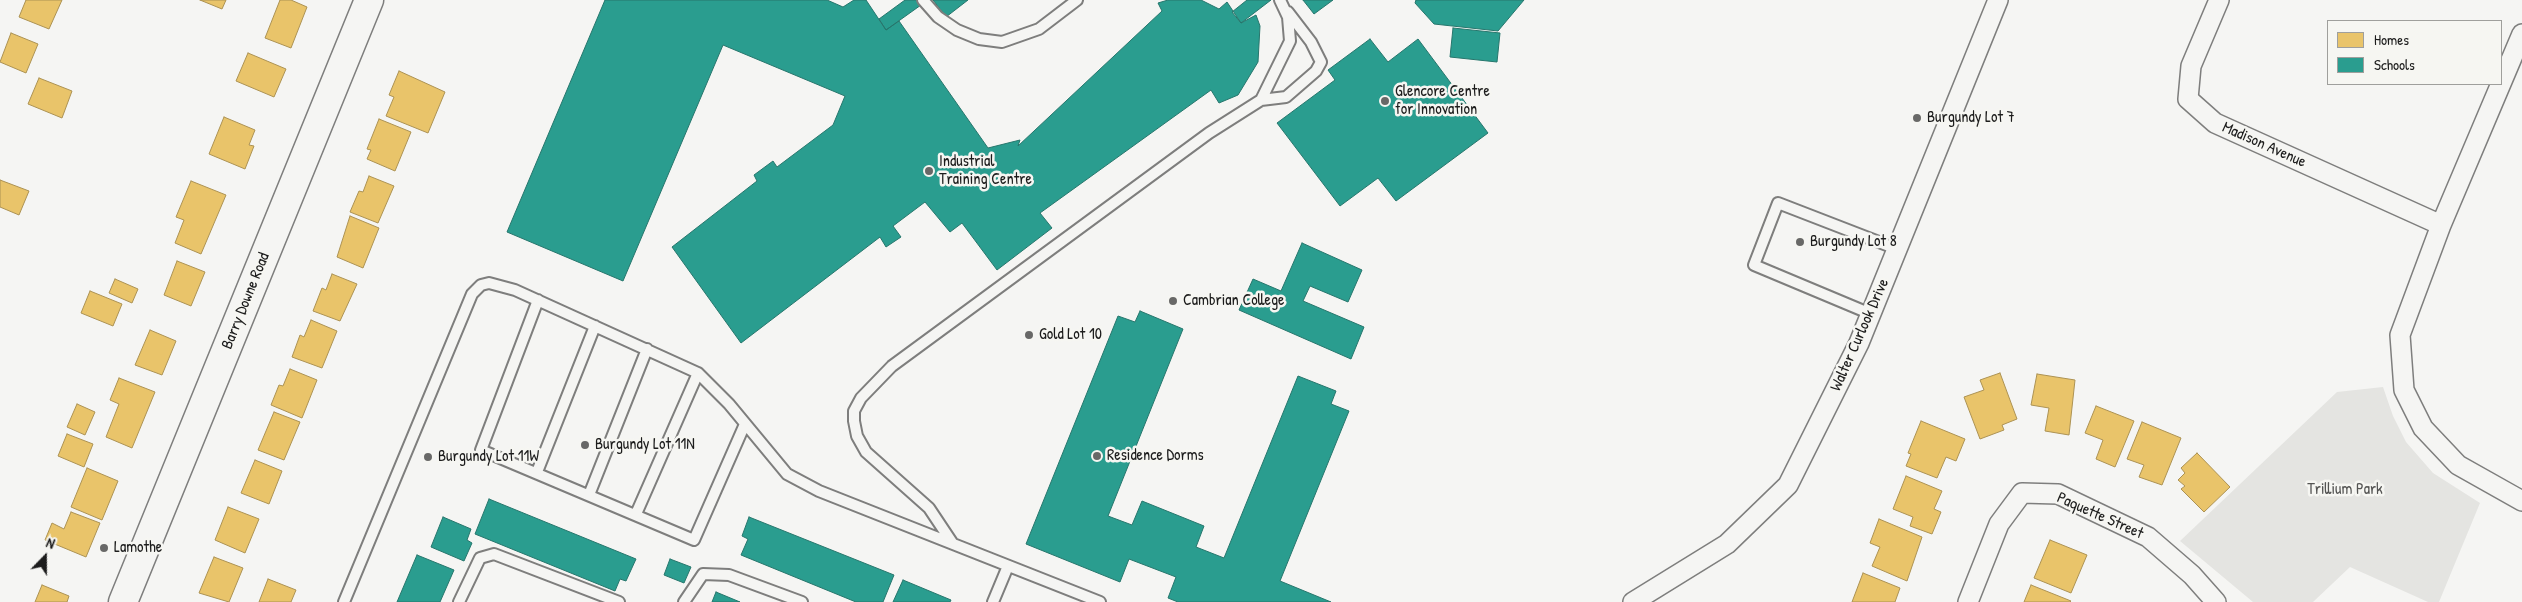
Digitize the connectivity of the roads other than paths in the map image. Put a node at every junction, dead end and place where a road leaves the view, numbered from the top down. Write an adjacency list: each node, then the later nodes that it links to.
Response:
1 (369, 0): 27 (main road, Barry Downe Road)
2 (924, 0): 3 (lane)
3 (1077, 0)
4 (1998, 0): 12 (street, Walter Curlook Drive)
5 (2219, 0): 11 (street, Madison Avenue)
6 (1281, 2): 10 (lane); 10 (lane)
7 (2522, 34): 8 (street)
8 (2502, 81)
9 (2500, 85): 11 (street)
10 (1261, 100): 23 (lane)
11 (2441, 225): 21 (street)
12 (1897, 249): 14 (street, Walter Curlook Drive); 14 (lane)
13 (538, 300): 15 (lane); 19 (lane); 28 (lane)
14 (1871, 314): 35 (street, Walter Curlook Drive)
15 (595, 326): 16 (lane); 19 (lane)
16 (647, 349): 17 (lane); 20 (lane)
17 (698, 373): 18 (lane); 22 (lane)
18 (745, 424): 22 (lane); 23 (lane)
19 (537, 472): 20 (lane)
20 (589, 495): 22 (lane)
21 (2522, 502)
22 (636, 514)
23 (953, 544): 24 (lane)
24 (1008, 566): 33 (lane); 34 (lane)
25 (595, 597): 29 (lane); 30 (lane)
26 (776, 597): 31 (lane); 32 (lane)
27 (123, 602)
28 (344, 602)
29 (459, 602)
30 (619, 602)
31 (684, 602)
32 (802, 602)
33 (993, 602)
34 (1100, 602)
35 (1633, 602)
36 (1968, 602): 37 (street, Paquette Street)
37 (2216, 602)

